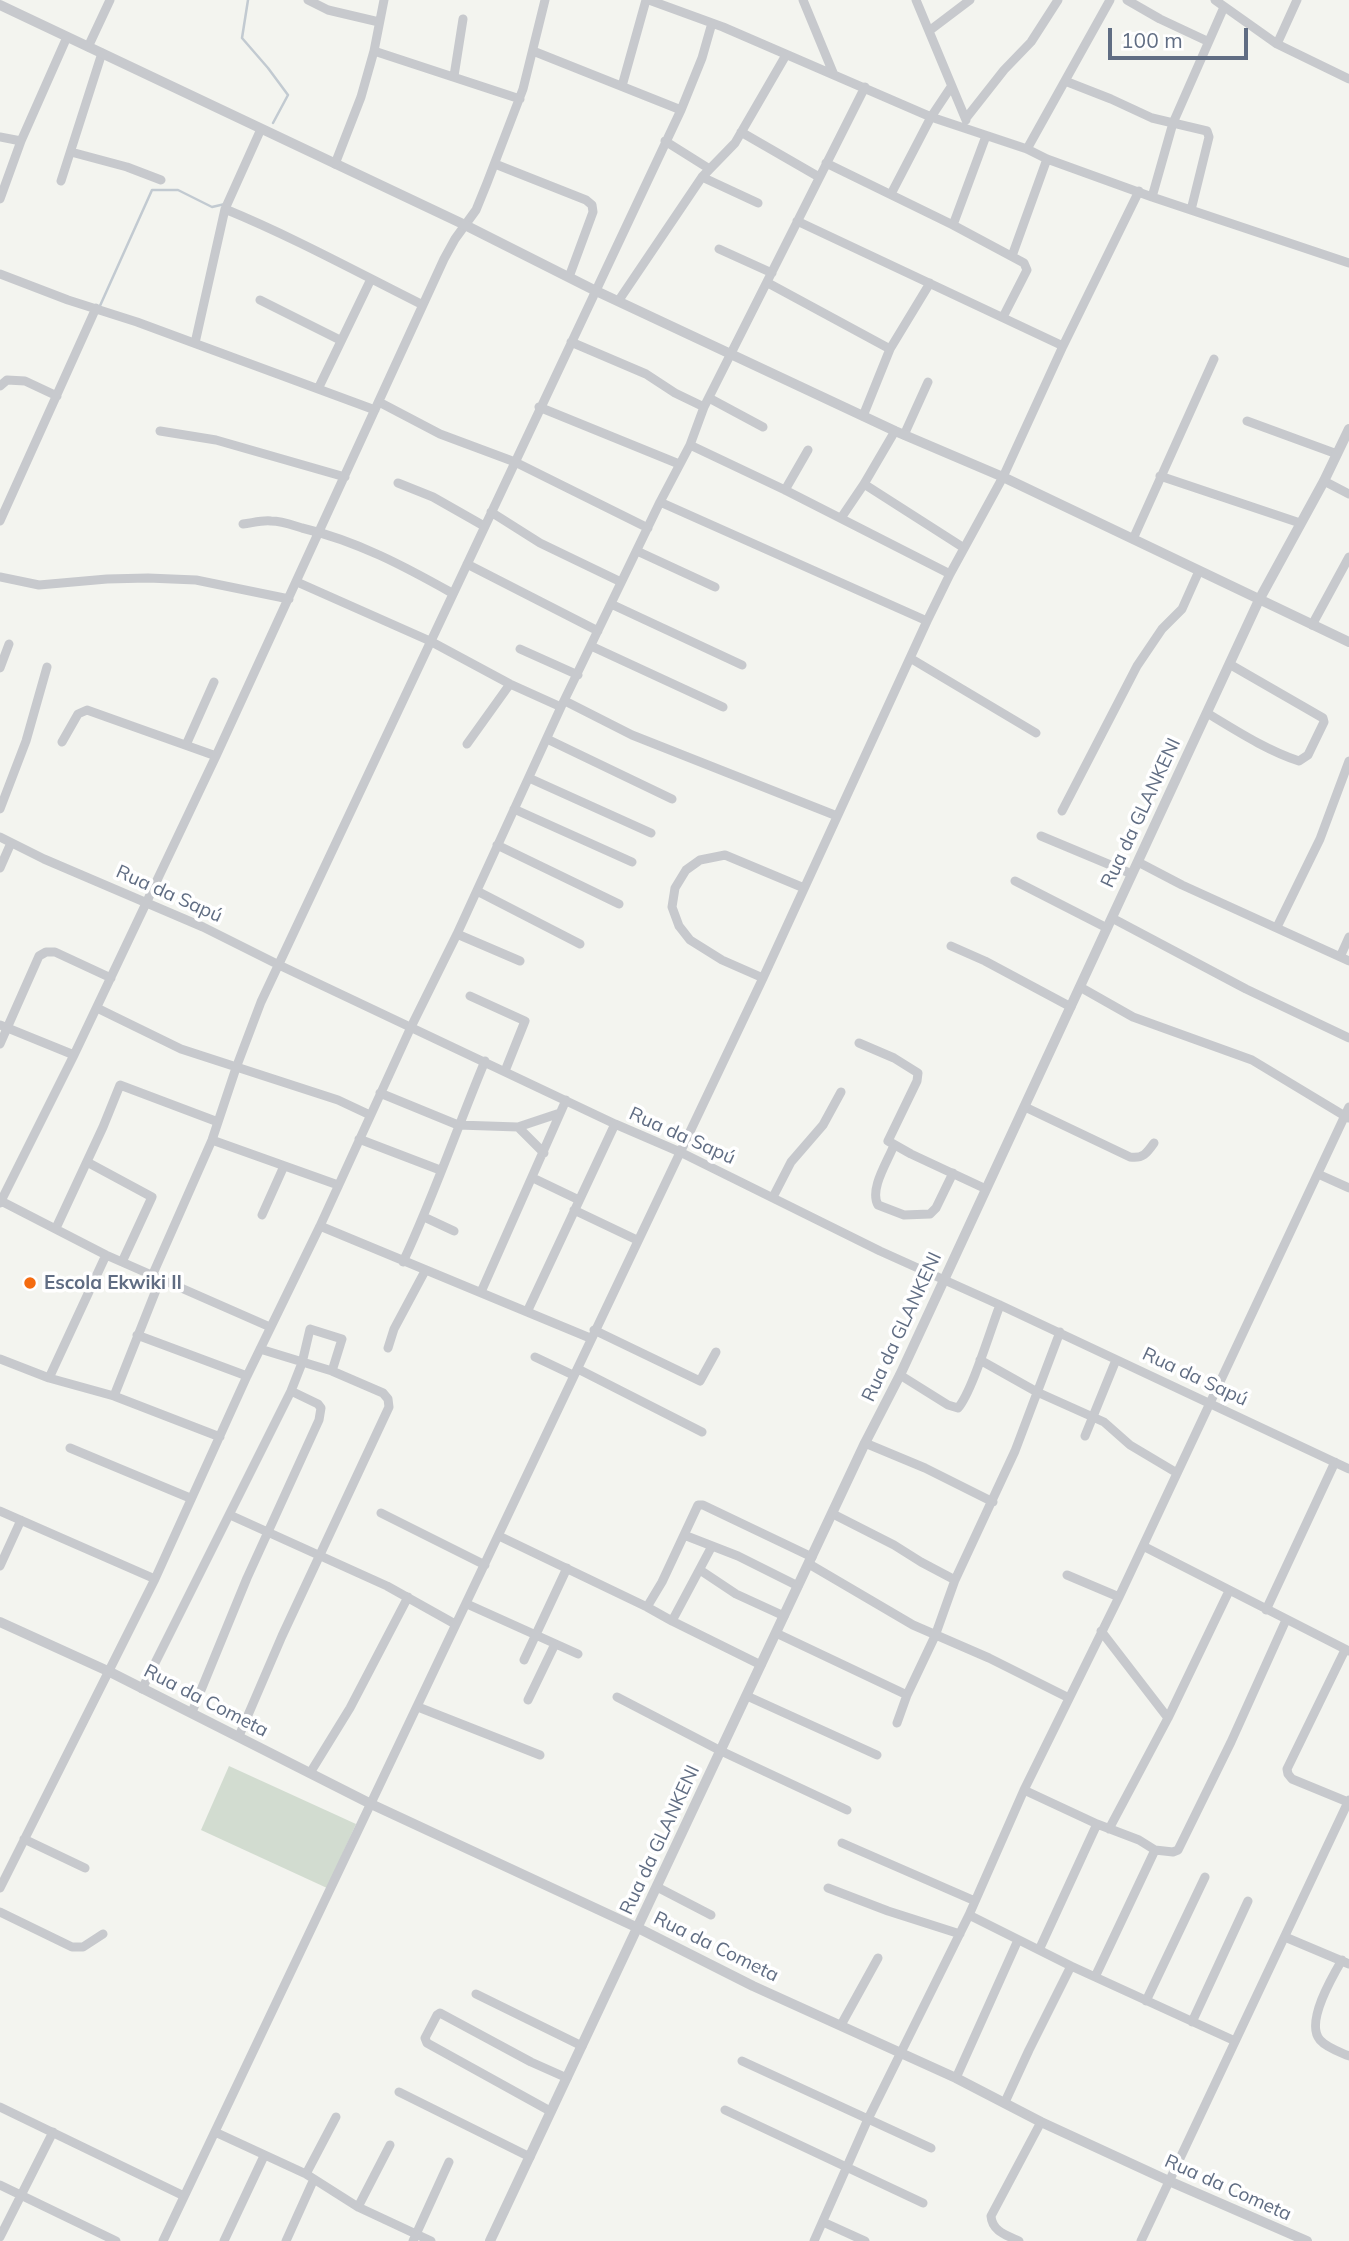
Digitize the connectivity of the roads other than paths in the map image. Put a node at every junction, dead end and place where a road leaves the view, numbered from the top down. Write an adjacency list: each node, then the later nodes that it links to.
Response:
1 (110, 0): 23 (street)
2 (308, 0): 17 (street)
3 (384, 0): 17 (street)
4 (545, 0): 25 (street)
5 (647, 0): 18 (street); 32 (street)
6 (803, 0): 28 (street)
7 (916, 0): 19 (street)
8 (970, 0): 19 (street)
9 (1058, 0): 38 (street)
10 (1110, 0): 31 (street)
11 (1128, 0): 21 (street)
12 (1215, 0): 15 (street)
13 (1297, 0): 22 (street)
14 (0, 5): 20 (street)
15 (1224, 7): 21 (street); 22 (street)
16 (463, 19): 29 (street)
17 (379, 22): 24 (street)
18 (712, 23): 27 (street); 36 (street)
19 (929, 30): 33 (street)
20 (67, 37): 23 (street); 45 (street)
21 (1207, 41): 39 (street)
22 (1277, 44): 30 (street)
23 (88, 47): 26 (street)
24 (374, 51): 29 (street); 51 (street)
25 (533, 51): 32 (street); 35 (street)
26 (102, 53): 41 (street); 48 (street)
27 (786, 55): 28 (street); 42 (street)
28 (834, 75): 34 (street)
29 (454, 76): 35 (street)
30 (1349, 79)
31 (1065, 81): 39 (street); 47 (street)
32 (622, 86): 36 (street)
33 (951, 87): 37 (street); 38 (street)
34 (865, 88): 37 (street); 50 (street)
35 (520, 99): 52 (street)
36 (681, 110): 46 (street)
37 (931, 117): 40 (street); 59 (street)
38 (967, 117): 40 (street)
39 (1173, 123): 60 (street); 64 (street)
40 (965, 128): 43 (street)
41 (261, 130): 51 (street); 63 (street)
42 (741, 132): 53 (street); 55 (street)
43 (986, 136): 47 (street); 67 (street)
44 (0, 137): 45 (street)
45 (21, 141): 61 (street)
46 (665, 141): 53 (street); 77 (street)
47 (1027, 149): 49 (street)
48 (71, 152): 56 (street); 57 (street)
49 (1047, 159): 58 (street); 69 (street)
50 (826, 163): 55 (street); 59 (street)
51 (335, 164): 66 (street)
52 (495, 164): 66 (street); 73 (street)
53 (708, 168): 54 (street)
54 (702, 177): 62 (street); 79 (street)
55 (819, 177): 65 (street)
56 (161, 180)
57 (61, 181)
58 (1139, 191): 60 (street); 86 (street)
59 (891, 194): 67 (street)
60 (1152, 197): 64 (street)
61 (0, 199)
62 (758, 203)
63 (225, 209): 74 (street); 85 (street)
64 (1191, 210): 70 (street)
65 (797, 221): 71 (street); 76 (street)
66 (464, 225): 73 (street); 80 (street)
67 (953, 225): 69 (street)
68 (719, 249): 71 (street)
69 (1012, 256): 82 (street)
70 (1349, 263)
71 (772, 273): 75 (street)
72 (0, 274): 81 (street)
73 (569, 277): 77 (street)
74 (372, 279): 80 (street); 83 (street)
75 (768, 283): 87 (street); 88 (street)
76 (930, 283): 82 (street); 87 (street)
77 (594, 290): 79 (street); 84 (street)
78 (260, 300): 83 (street)
79 (619, 300): 88 (street)
80 (423, 305): 95 (street)
81 (96, 308): 85 (street); 93 (street)
82 (1003, 317): 86 (street)
83 (340, 340): 92 (street)
84 (571, 342): 96 (street); 97 (street)
85 (195, 343): 92 (street)
86 (1063, 346): 111 (street)
87 (890, 349): 98 (street)
88 (731, 353): 94 (street); 98 (street)
89 (1214, 359): 109 (street)
90 (2, 381): 93 (street)
91 (928, 383): 103 (street)
92 (318, 389): 95 (street)
93 (57, 396): 120 (street)
94 (709, 398): 97 (street); 100 (street)
95 (377, 406): 107 (street); 110 (street)
96 (539, 407): 107 (street); 108 (street)
97 (704, 407): 104 (street)
98 (863, 416): 103 (street)
99 (1247, 421): 106 (street)
100 (763, 427)
101 (1349, 429): 106 (street, Rua da GLANKENI)
102 (160, 431): 110 (street)
103 (900, 433): 111 (street); 114 (street)
104 (690, 445): 108 (street); 115 (street)
105 (808, 450): 115 (street)
106 (1337, 454): 112 (street, Rua da GLANKENI)
107 (514, 462): 118 (street); 124 (street)
108 (679, 464): 117 (street)
109 (1160, 476): 121 (street); 126 (street)
110 (345, 477): 125 (street)
111 (1003, 477): 126 (street); 127 (street)
112 (1324, 481): 116 (street); 121 (street, Rua da GLANKENI)
113 (398, 483): 123 (street)
114 (864, 484): 119 (street); 127 (street)
115 (785, 490): 119 (street)
116 (1349, 494)
117 (660, 502): 124 (street); 141 (street)
118 (491, 512): 123 (street); 135 (street)
119 (841, 518): 132 (street)
120 (0, 521)
121 (1300, 523): 139 (street, Rua da GLANKENI)
122 (243, 524): 125 (street)
123 (484, 526): 130 (street)
124 (648, 527): 128 (street)
125 (320, 532): 134 (street); 137 (street)
126 (1133, 539): 131 (street)
127 (964, 548): 132 (street)
128 (637, 551): 135 (street); 136 (street)
129 (1349, 558): 142 (street)
130 (467, 564): 137 (street); 143 (street)
131 (1199, 571): 139 (street); 171 (street)
132 (950, 574): 141 (street)
133 (0, 577): 138 (street)
134 (297, 582): 138 (street); 144 (street)
135 (621, 582): 140 (street)
136 (715, 587)
137 (452, 593): 144 (street)
138 (289, 599): 165 (street)
139 (1259, 600): 142 (street); 151 (street, Rua da GLANKENI)
140 (611, 604): 143 (street); 150 (street)
141 (927, 621): 149 (street)
142 (1312, 625): 145 (street)
143 (598, 631): 147 (street)
144 (430, 641): 156 (street); 195 (street)
145 (1349, 642)
146 (9, 644): 153 (street)
147 (591, 646): 154 (street); 158 (street)
148 (520, 649): 154 (street)
149 (910, 658): 160 (street); 172 (street)
150 (742, 665)
151 (1231, 665): 159 (street, Rua da GLANKENI); 159 (street)
152 (47, 667): 170 (street)
153 (0, 668)
154 (578, 675): 157 (street)
155 (214, 682): 164 (street)
156 (510, 684): 157 (street); 163 (street)
157 (563, 704): 161 (street); 172 (street)
158 (723, 707)
159 (1207, 713): 179 (street, Rua da GLANKENI)
160 (1036, 733)
161 (547, 739): 167 (street); 168 (street)
162 (62, 742): 164 (street)
163 (467, 744)
164 (186, 745): 165 (street)
165 (216, 757): 185 (street)
166 (1349, 761): 188 (street)
167 (529, 778): 169 (street); 173 (street)
168 (672, 799)
169 (514, 808): 177 (street); 178 (street)
170 (0, 809)
171 (1062, 811)
172 (837, 816): 183 (street)
173 (651, 833)
174 (1041, 836): 181 (street)
175 (0, 837): 176 (street, Rua da Sapú)
176 (11, 843): 180 (street); 185 (street, Rua da Sapú)
177 (497, 845): 184 (street); 186 (street)
178 (632, 862)
179 (1138, 862): 181 (street, Rua da GLANKENI); 188 (street)
180 (0, 868)
181 (1132, 874): 187 (street, Rua da GLANKENI)
182 (1015, 881): 187 (street)
183 (804, 888): 197 (street); 197 (street)
184 (477, 891): 189 (street); 191 (street)
185 (147, 902): 195 (street, Rua da Sapú); 196 (street)
186 (619, 904)
187 (1110, 923): 198 (street, Rua da GLANKENI); 204 (street)
188 (1278, 928): 193 (street)
189 (457, 934): 194 (street); 203 (street)
190 (1349, 937): 193 (street)
191 (580, 944)
192 (951, 946): 200 (street)
193 (1344, 959)
194 (520, 961)
195 (279, 965): 203 (street, Rua da Sapú); 209 (street)
196 (111, 978): 201 (street); 202 (street)
197 (763, 978): 226 (street)
198 (1080, 987): 200 (street, Rua da GLANKENI); 216 (street)
199 (470, 996): 210 (street)
200 (1071, 1007): 214 (street, Rua da GLANKENI)
201 (97, 1008): 207 (street); 209 (street)
202 (4, 1026): 206 (street); 207 (street)
203 (411, 1027): 208 (street, Rua da Sapú); 212 (street)
204 (1349, 1038)
205 (859, 1043): 225 (street)
206 (0, 1044)
207 (74, 1055): 239 (street)
208 (485, 1061): 210 (street, Rua da Sapú); 220 (street)
209 (236, 1068): 217 (street); 218 (street)
210 (505, 1071): 213 (street, Rua da Sapú)
211 (841, 1092): 237 (street)
212 (380, 1093): 217 (street); 220 (street)
213 (566, 1100): 215 (street); 219 (street, Rua da Sapú)
214 (1025, 1107): 224 (street); 236 (street, Rua da GLANKENI)
215 (559, 1113): 221 (street); 227 (street)
216 (1348, 1114): 232 (street)
217 (370, 1115): 222 (street)
218 (218, 1122): 223 (street); 228 (street)
219 (615, 1124): 226 (street, Rua da Sapú); 238 (street)
220 (458, 1125): 221 (street); 230 (street)
221 (518, 1127): 227 (street)
222 (359, 1139): 230 (street); 234 (street)
223 (212, 1140): 229 (street); 251 (street)
224 (1154, 1143)
225 (894, 1145): 231 (street); 231 (street)
226 (680, 1152): 237 (street, Rua da Sapú); 246 (street)
227 (544, 1153): 233 (street)
228 (87, 1162): 244 (street); 248 (street)
229 (284, 1166): 234 (street); 241 (street)
230 (440, 1170): 242 (street)
231 (953, 1173): 236 (street)
232 (1318, 1174): 235 (street); 276 (street)
233 (533, 1178): 238 (street); 253 (street)
234 (338, 1185): 243 (street)
235 (1349, 1188)
236 (986, 1189): 252 (street, Rua da GLANKENI)
237 (773, 1197): 252 (street, Rua da Sapú)
238 (579, 1200): 240 (street)
239 (1, 1202): 244 (street)
240 (574, 1210): 246 (street); 255 (street)
241 (262, 1215)
242 (424, 1217): 245 (street); 249 (street)
243 (320, 1226): 249 (street); 256 (street)
244 (56, 1228): 247 (street)
245 (454, 1231)
246 (637, 1240): 258 (street)
247 (106, 1255): 248 (street); 272 (street)
248 (122, 1262): 251 (street)
249 (404, 1262): 250 (street)
250 (425, 1271): 253 (street); 260 (street)
251 (156, 1278): 256 (street); 259 (street)
252 (944, 1280): 254 (street, Rua da Sapú); 270 (street, Rua da GLANKENI)
253 (481, 1292): 255 (street)
254 (1000, 1305): 257 (street, Rua da Sapú); 265 (street)
255 (527, 1312): 258 (street)
256 (270, 1327): 261 (street)
257 (1060, 1332): 266 (street, Rua da Sapú); 274 (street)
258 (592, 1334): 262 (street); 269 (street)
259 (137, 1335): 271 (street); 275 (street)
260 (388, 1348)
261 (260, 1349): 267 (street); 271 (street)
262 (716, 1352)
263 (534, 1357): 269 (street)
264 (0, 1359): 272 (street)
265 (979, 1360): 270 (street); 274 (street)
266 (1116, 1360): 276 (street, Rua da Sapú); 277 (street)
267 (302, 1363): 268 (street); 268 (street); 273 (street)
268 (332, 1371): 298 (street)
269 (576, 1372): 278 (street); 295 (street)
270 (900, 1375): 281 (street, Rua da GLANKENI)
271 (247, 1376): 280 (street)
272 (49, 1378): 275 (street)
273 (290, 1391): 291 (street); 293 (street)
274 (1037, 1392): 277 (street); 287 (street)
275 (114, 1396): 280 (street)
276 (1210, 1404): 283 (street, Rua da Sapú); 285 (street)
277 (1093, 1416): 279 (street); 285 (street)
278 (702, 1432)
279 (1085, 1436)
280 (219, 1437): 286 (street)
281 (865, 1443): 287 (street); 290 (street, Rua da GLANKENI)
282 (69, 1448): 286 (street)
283 (1335, 1462): 284 (street, Rua da Sapú); 313 (street)
284 (1349, 1469)
285 (1177, 1473): 297 (street)
286 (190, 1498): 305 (street)
287 (993, 1502): 306 (street)
288 (0, 1511): 292 (street)
289 (381, 1513): 300 (street)
290 (833, 1514): 299 (street, Rua da GLANKENI); 306 (street)
291 (230, 1515): 293 (street); 329 (street)
292 (21, 1520): 301 (street); 305 (street)
293 (269, 1532): 298 (street); 336 (street)
294 (684, 1535): 296 (street); 299 (street); 312 (street)
295 (499, 1536): 300 (street); 302 (street)
296 (712, 1546): 303 (street); 307 (street)
297 (1143, 1546): 308 (street); 310 (street)
298 (320, 1556): 309 (street); 339 (street)
299 (810, 1560): 307 (street, Rua da GLANKENI); 322 (street)
300 (485, 1564): 311 (street)
301 (0, 1566)
302 (567, 1568): 312 (street); 321 (street)
303 (700, 1570): 314 (street); 317 (street)
304 (1067, 1575): 310 (street)
305 (156, 1579): 328 (street)
306 (956, 1580): 322 (street)
307 (798, 1586): 314 (street, Rua da GLANKENI)
308 (1229, 1591): 313 (street); 337 (street)
309 (408, 1597): 318 (street); 343 (street)
310 (1119, 1597): 319 (street)
311 (467, 1604): 318 (street); 321 (street)
312 (648, 1607): 317 (street)
313 (1266, 1610): 315 (street)
314 (784, 1616): 320 (street, Rua da GLANKENI)
315 (1286, 1620): 324 (street); 352 (street)
316 (0, 1622): 328 (street, Rua da Cometa)
317 (672, 1622): 327 (street)
318 (455, 1624): 335 (street)
319 (1101, 1631): 333 (street); 337 (street)
320 (776, 1633): 327 (street, Rua da GLANKENI); 330 (street)
321 (535, 1634): 323 (street); 326 (street)
322 (935, 1636): 330 (street); 333 (street)
323 (555, 1644): 325 (street); 334 (street)
324 (1347, 1650): 346 (street)
325 (578, 1654)
326 (524, 1660)
327 (761, 1665): 331 (street, Rua da GLANKENI)
328 (110, 1672): 329 (street, Rua da Cometa); 350 (street)
329 (142, 1689): 336 (street, Rua da Cometa)
330 (907, 1695): 338 (street)
331 (747, 1696): 340 (street, Rua da GLANKENI); 342 (street)
332 (617, 1697): 340 (street)
333 (1069, 1698): 344 (street)
334 (528, 1700)
335 (418, 1707): 341 (street); 345 (street)
336 (192, 1712): 339 (street, Rua da Cometa)
337 (1168, 1718): 349 (street)
338 (897, 1723)
339 (239, 1736): 343 (street, Rua da Cometa)
340 (721, 1751): 347 (street); 355 (street, Rua da GLANKENI)
341 (540, 1755)
342 (877, 1755)
343 (310, 1773): 345 (street, Rua da Cometa)
344 (1024, 1790): 348 (street); 358 (street)
345 (371, 1804): 363 (street, Rua da Cometa); 393 (street)
346 (1348, 1806): 366 (street)
347 (847, 1810)
348 (1097, 1824): 349 (street); 368 (street)
349 (1109, 1829): 352 (street)
350 (24, 1839): 353 (street); 356 (street)
351 (842, 1843): 358 (street)
352 (1155, 1850): 372 (street)
353 (85, 1868)
354 (1205, 1877): 374 (street)
355 (657, 1886): 361 (street); 363 (street, Rua da GLANKENI)
356 (0, 1888)
357 (828, 1888): 365 (street)
358 (975, 1901): 362 (street)
359 (1248, 1901): 375 (street)
360 (0, 1912): 364 (street)
361 (711, 1915)
362 (969, 1915): 365 (street); 367 (street)
363 (638, 1928): 376 (street, Rua da Cometa); 378 (street, Rua da GLANKENI)
364 (103, 1934)
365 (960, 1934): 379 (street)
366 (1285, 1937): 370 (street); 377 (street)
367 (1018, 1940): 368 (street); 383 (street)
368 (1039, 1950): 371 (street)
369 (877, 1958): 376 (street)
370 (1345, 1962): 380 (street)
371 (1071, 1966): 372 (street); 385 (street)
372 (1095, 1977): 374 (street)
373 (476, 1993): 378 (street)
374 (1146, 2001): 375 (street)
375 (1192, 2022): 377 (street)
376 (841, 2025): 379 (street, Rua da Cometa)
377 (1235, 2041): 401 (street)
378 (582, 2046): 382 (street, Rua da GLANKENI)
379 (901, 2052): 383 (street, Rua da Cometa); 390 (street)
380 (1349, 2056)
381 (743, 2062): 390 (street)
382 (567, 2078): 388 (street, Rua da GLANKENI); 388 (street)
383 (956, 2078): 385 (street, Rua da Cometa)
384 (399, 2092): 397 (street)
385 (1005, 2102): 391 (street, Rua da Cometa)
386 (0, 2108): 392 (street)
387 (725, 2110): 399 (street)
388 (550, 2111): 397 (street, Rua da GLANKENI)
389 (336, 2117): 400 (street)
390 (868, 2119): 395 (street); 399 (street)
391 (1041, 2122): 401 (street, Rua da Cometa); 418 (street)
392 (53, 2132): 403 (street); 404 (street)
393 (215, 2132): 396 (street); 404 (street)
394 (390, 2145): 406 (street)
395 (931, 2148)
396 (264, 2156): 400 (street); 412 (street)
397 (530, 2157): 415 (street, Rua da GLANKENI)
398 (449, 2162): 409 (street)
399 (848, 2167): 405 (street); 407 (street)
400 (310, 2176): 406 (street); 413 (street)
401 (1169, 2182): 419 (street); 420 (street, Rua da Cometa)
402 (0, 2185): 403 (street)
403 (23, 2196): 408 (street); 410 (street)
404 (184, 2196): 411 (street)
405 (923, 2203)
406 (358, 2207): 409 (street)
407 (823, 2222): 416 (street); 417 (street)
408 (0, 2237)
409 (414, 2238): 414 (street)
410 (116, 2241)
411 (163, 2241)
412 (224, 2241)
413 (286, 2241)
414 (431, 2241)
415 (490, 2241)
416 (814, 2241)
417 (865, 2241)
418 (1019, 2241)
419 (1140, 2241)
420 (1307, 2241)

